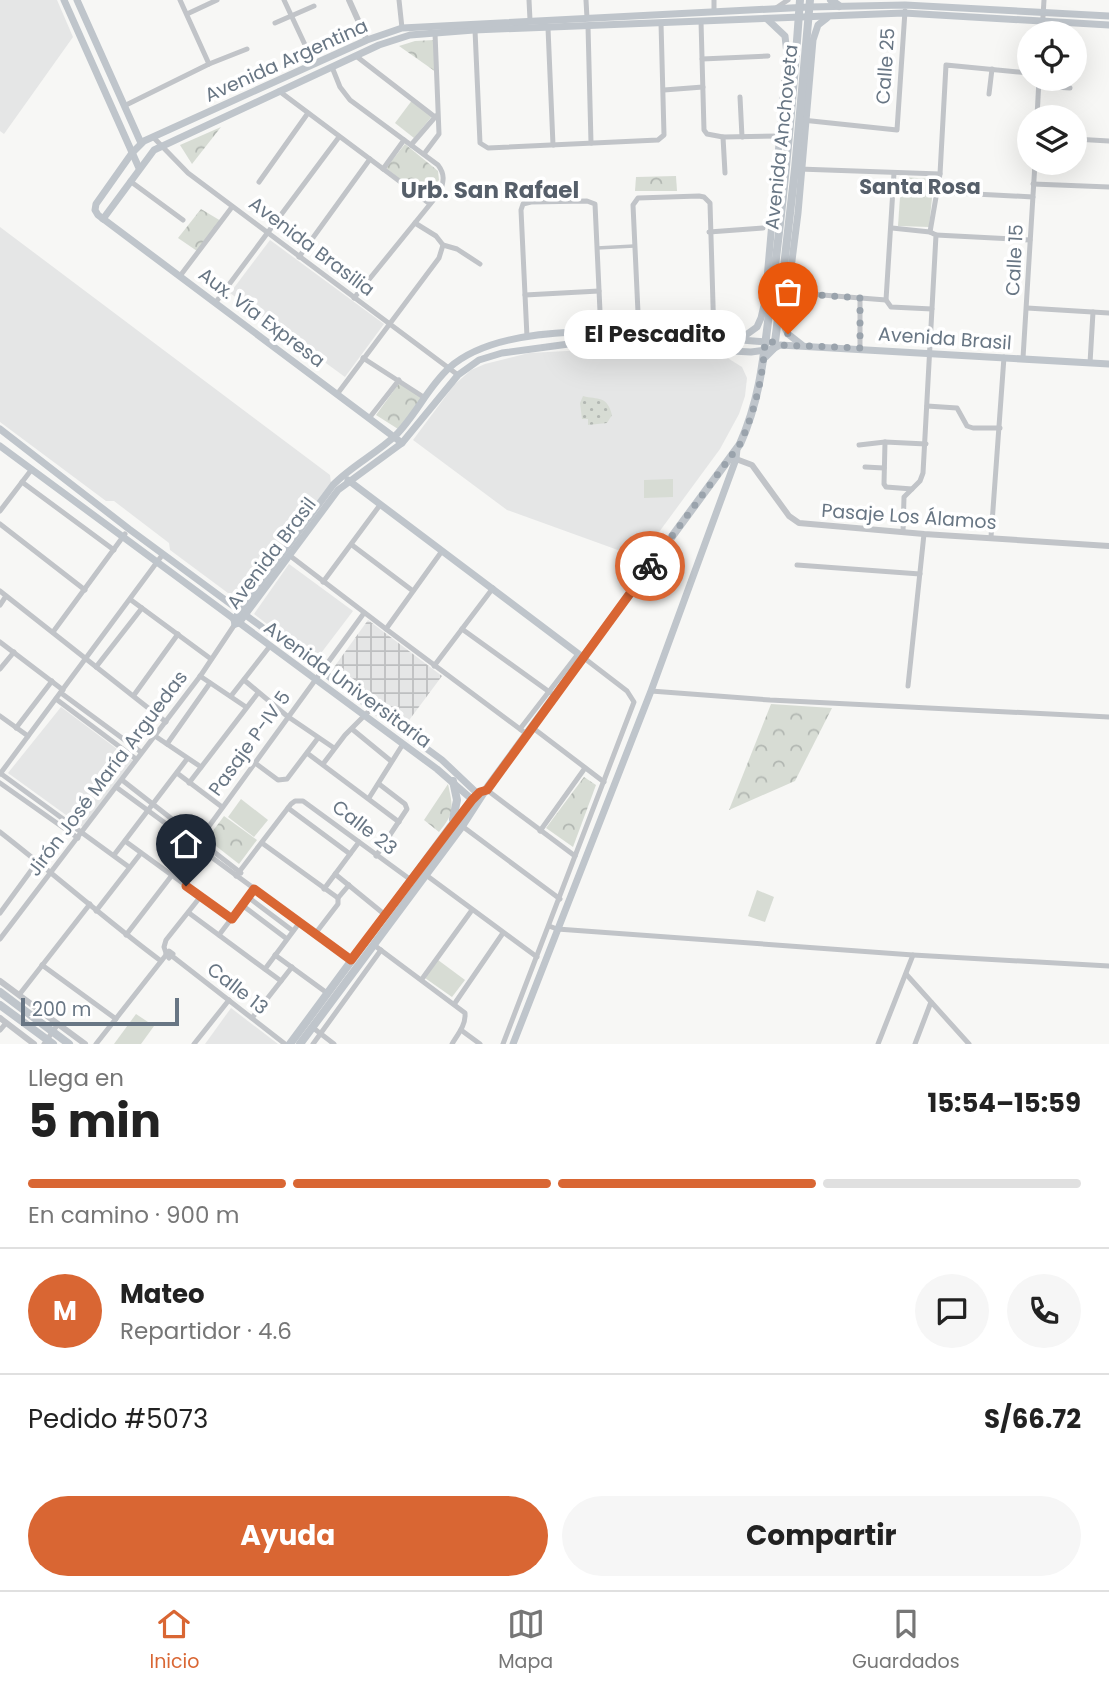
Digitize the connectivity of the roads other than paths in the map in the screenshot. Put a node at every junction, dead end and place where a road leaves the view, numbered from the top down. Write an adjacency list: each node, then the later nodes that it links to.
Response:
1 (64, 0): 80 (main road)
2 (77, 0): 63 (main road)
3 (180, 0): 23 (street)
4 (217, 0): 23 (street)
5 (284, 0): 24 (street)
6 (349, 0): 45 (street)
7 (400, 0): 40 (street)
8 (529, 0): 29 (street)
9 (586, 0): 33 (street)
10 (713, 0): 21 (street)
11 (788, 0): 18 (street)
12 (831, 0): 17 (main road)
13 (1044, 0): 22 (street)
14 (921, 3): 15 (main road, Avenida Argentina); 20 (main road, Avenida Argentina)
15 (975, 4): 22 (main road, Avenida Argentina)
16 (314, 6): 24 (street)
17 (839, 6): 19 (main road, Avenida Argentina); 20 (main road, Avenida Argentina)
18 (776, 8): 19 (main road, Avenida Argentina); 21 (main road, Avenida Argentina)
19 (805, 8): 26 (main road, Avenida Argentina); 28 (main road, Avenida Argentina); 66 (main road, Avenida Anchoveta); 86 (main road, Avenida Anchoveta)
20 (905, 9): 26 (main road, Avenida Argentina); 31 (main road, Avenida Argentina); 66 (street, Calle 25)
21 (714, 11): 25 (main road, Avenida Argentina)
22 (1042, 12): 27 (main road, Avenida Argentina); 32 (street)
23 (187, 15): 53 (street)
24 (291, 16): 34 (street); 54 (street)
25 (626, 16): 33 (main road, Avenida Argentina); 37 (street)
26 (833, 16): 66 (main road)
27 (1109, 16)
28 (766, 18): 30 (main road, Avenida Argentina); 68 (main road)
29 (530, 20): 33 (main road, Avenida Argentina); 39 (main road, Avenida Argentina)
30 (701, 21): 35 (main road, Avenida Argentina); 52 (street)
31 (1031, 21)
32 (1042, 21)
33 (588, 22): 37 (main road, Avenida Argentina); 41 (main road, Avenida Argentina); 76 (street)
34 (275, 23)
35 (661, 23): 37 (main road, Avenida Argentina); 59 (street)
36 (1087, 24): 38 (main road, Avenida Argentina)
37 (626, 25)
38 (1109, 25)
39 (500, 26): 40 (main road, Avenida Argentina); 41 (main road, Avenida Argentina); 42 (main road, Avenida Argentina)
40 (402, 28): 44 (main road, Avenida Argentina)
41 (548, 28): 78 (street)
42 (475, 30): 43 (main road, Avenida Argentina); 78 (street)
43 (435, 33): 46 (main road, Avenida Argentina); 65 (street)
44 (376, 36): 45 (main road, Avenida Argentina); 46 (street)
45 (365, 41): 48 (street); 49 (main road, Avenida Argentina)
46 (379, 45): 48 (main road, Avenida Argentina)
47 (247, 49): 53 (street)
48 (367, 51): 50 (main road, Avenida Argentina)
49 (335, 55): 54 (main road, Avenida Argentina); 55 (street)
50 (356, 56): 55 (main road, Avenida Argentina); 65 (street)
51 (768, 56): 52 (street)
52 (702, 59): 58 (street)
53 (209, 64): 63 (street)
54 (314, 64): 69 (main road, Avenida Argentina)
55 (336, 65): 60 (main road, Avenida Argentina); 72 (street)
56 (992, 69): 57 (street); 61 (street); 90 (street)
57 (1017, 72)
58 (703, 87): 59 (street); 70 (street)
59 (664, 89): 76 (street)
60 (279, 92): 64 (street); 79 (main road, Avenida Argentina)
61 (989, 94)
62 (740, 97): 71 (street)
63 (124, 106): 75 (main road)
64 (308, 113): 67 (street); 93 (street)
65 (437, 116): 77 (street); 81 (street)
66 (803, 120): 87 (main road, Avenida Anchoveta)
67 (339, 136): 82 (street); 105 (street)
68 (779, 136): 71 (street); 84 (main road)
69 (153, 137): 75 (main road, Avenida Argentina); 79 (street, Avenida Brasilia)
70 (723, 137): 71 (street); 88 (street)
71 (742, 137)
72 (404, 140): 77 (street); 85 (street)
73 (1087, 140): 74 (street)
74 (1109, 141)
75 (141, 143): 80 (main road, Avenida Argentina)
76 (592, 143): 78 (street)
77 (411, 145): 81 (street)
78 (553, 145)
79 (158, 148): 83 (main road); 99 (street, Avenida Brasilia)
80 (132, 153): 83 (main road); 100 (main road, Avenida Argentina)
81 (424, 154): 98 (street)
82 (370, 159): 85 (street); 112 (street)
83 (139, 168): 92 (main road)
84 (775, 168): 86 (street); 131 (main road)
85 (383, 169): 98 (street)
86 (785, 169): 87 (street); 134 (main road, Avenida Anchoveta)
87 (798, 169): 89 (street); 116 (main road, Avenida Anchoveta)
88 (725, 173)
89 (894, 173): 90 (street); 104 (street)
90 (940, 174): 96 (street)
91 (1034, 175): 94 (street, Calle 15)
92 (130, 181): 100 (main road); 101 (street)
93 (259, 182)
94 (1033, 184): 95 (street); 97 (street, Calle 15)
95 (1109, 187)
96 (937, 192): 97 (street); 107 (street)
97 (1032, 197): 108 (street, Calle 15)
98 (430, 204): 102 (street)
99 (232, 207): 105 (street, Avenida Brasilia); 114 (street)
100 (103, 219): 114 (main road, Aux. Vía Expresa)
101 (183, 220)
102 (415, 223): 109 (street); 118 (street)
103 (763, 228): 106 (street)
104 (892, 228): 107 (street); 120 (street)
105 (267, 230): 112 (street, Avenida Brasilia); 121 (street)
106 (709, 232): 110 (street); 130 (street)
107 (933, 233): 108 (street); 123 (street)
108 (1030, 240): 122 (street, Calle 15)
109 (443, 245): 113 (street); 126 (street)
110 (636, 246): 111 (street); 128 (street)
111 (597, 248): 115 (street); 117 (street)
112 (299, 257): 118 (street, Avenida Brasilia)
113 (480, 264)
114 (180, 276): 121 (main road, Aux. Vía Expresa)
115 (599, 291): 117 (street); 127 (street)
116 (785, 292): 119 (street); 133 (main road); 134 (main road, Avenida Anchoveta)
117 (525, 295): 129 (street)
118 (354, 298): 126 (street, Avenida Brasilia)
119 (860, 298): 120 (street); 135 (street)
120 (886, 300): 123 (street)
121 (216, 302): 146 (main road, Aux. Vía Expresa)
122 (1027, 308): 124 (street); 140 (street, Calle 15)
123 (932, 309): 137 (street)
124 (1093, 310): 125 (street); 141 (street)
125 (1109, 313)
126 (389, 323): 139 (street); 143 (street, Avenida Brasilia)
127 (601, 333): 128 (main road, Avenida Brasil); 129 (main road, Avenida Brasil)
128 (639, 334): 130 (main road, Avenida Brasil)
129 (527, 337): 132 (main road, Avenida Brasil)
130 (714, 338): 131 (main road, Avenida Brasil)
131 (739, 340): 134 (main road, Avenida Brasil)
132 (499, 341): 136 (main road); 143 (main road, Avenida Brasil)
133 (802, 346): 134 (main road, Avenida Brasil); 135 (main road, Avenida Brasil)
134 (770, 348): 136 (main road, Avenida Brasil); 158 (main road, Avenida Anchoveta)
135 (860, 348): 137 (main road, Avenida Brasil)
136 (502, 353): 144 (main road, Avenida Brasil)
137 (929, 353): 138 (main road, Avenida Brasil); 148 (street)
138 (1003, 357): 140 (main road, Avenida Brasil); 150 (street)
139 (363, 358): 145 (street); 146 (street)
140 (1023, 359): 141 (main road, Avenida Brasil)
141 (1090, 363): 142 (main road, Avenida Brasil)
142 (1109, 364)
143 (449, 368): 144 (street, Avenida Brasilia); 147 (main road, Avenida Brasil)
144 (458, 375): 154 (main road, Avenida Brasil)
145 (399, 380): 147 (street); 149 (street)
146 (338, 393): 149 (main road, Aux. Vía Expresa)
147 (426, 398): 152 (main road, Avenida Brasil)
148 (927, 406): 150 (street); 155 (street)
149 (370, 417): 152 (main road, Aux. Vía Expresa)
150 (1000, 428): 172 (street)
151 (1, 433): 169 (main road, Avenida Universitaria)
152 (395, 436): 154 (main road, Aux. Vía Expresa); 162 (main road, Avenida Brasil)
153 (885, 442): 155 (street); 156 (street); 160 (street)
154 (402, 443): 163 (main road, Avenida Brasil)
155 (926, 444): 165 (street)
156 (859, 445)
157 (0, 446): 161 (main road, Avenida Universitaria)
158 (737, 454): 170 (street, Pasaje Los Álamos); 202 (main road, Avenida Anchoveta); 216 (main road)
159 (866, 467): 160 (street)
160 (884, 468): 165 (street)
161 (32, 469): 164 (street); 173 (main road, Avenida Universitaria)
162 (342, 475): 163 (main road); 192 (main road, Avenida Brasil)
163 (349, 481): 166 (main road); 179 (main road, Avenida Brasil)
164 (22, 482): 167 (street); 176 (street)
165 (912, 489): 170 (street)
166 (380, 505): 174 (street); 177 (main road)
167 (0, 511)
168 (0, 524): 185 (street)
169 (129, 529): 173 (street); 178 (main road, Avenida Universitaria)
170 (903, 533): 171 (street, Pasaje Los Álamos)
171 (924, 534): 172 (street, Pasaje Los Álamos); 182 (street)
172 (991, 537): 175 (street, Pasaje Los Álamos)
173 (122, 538): 176 (street); 180 (main road, Avenida Universitaria)
174 (352, 545): 183 (street); 187 (street)
175 (1109, 545)
176 (114, 550): 185 (street)
177 (442, 551): 184 (main road); 187 (street)
178 (163, 554): 180 (street); 192 (main road, Avenida Universitaria)
179 (289, 555): 183 (street); 192 (main road, Avenida Brasil)
180 (158, 562): 189 (street); 194 (main road, Avenida Universitaria)
181 (797, 565): 182 (street)
182 (920, 574): 214 (street)
183 (323, 582): 193 (street)
184 (492, 588): 196 (street); 202 (main road)
185 (85, 590): 197 (street)
186 (0, 591): 188 (street)
187 (414, 591): 195 (street)
188 (6, 596): 190 (street); 197 (street)
189 (131, 600): 191 (street); 203 (street)
190 (0, 605)
191 (142, 608): 198 (street); 206 (street)
192 (243, 613): 194 (main road, Avenida Brasil); 208 (main road, Avenida Universitaria)
193 (364, 613): 195 (street); 208 (street, Pasaje P-IV 5)
194 (236, 622): 200 (main road, Avenida Universitaria); 204 (street, Jirón José María Arguedas)
195 (386, 629): 205 (street)
196 (462, 629): 205 (street); 218 (street)
197 (52, 632): 203 (street)
198 (178, 634): 204 (street); 219 (street)
199 (0, 642): 201 (street)
200 (270, 646): 210 (main road, Avenida Universitaria); 211 (street)
201 (14, 652): 207 (street); 212 (street)
202 (581, 656): 218 (main road, Avenida Anchoveta); 252 (street)
203 (86, 659): 206 (street); 215 (street)
204 (211, 659): 209 (street, Jirón José María Arguedas)
205 (434, 666): 231 (street)
206 (96, 667): 219 (street)
207 (0, 669)
208 (321, 670): 210 (street, Pasaje P-IV 5); 223 (main road, Avenida Universitaria)
209 (200, 676): 213 (street); 228 (street, Jirón José María Arguedas)
210 (314, 679): 225 (street, Pasaje P-IV 5); 226 (main road, Avenida Universitaria)
211 (244, 680): 217 (street); 220 (street)
212 (51, 681): 215 (street); 229 (street)
213 (210, 683): 220 (street); 234 (street)
214 (908, 686)
215 (62, 691): 221 (street); 239 (street)
216 (651, 691): 227 (street); 303 (main road)
217 (258, 693): 222 (street); 225 (street)
218 (552, 693): 231 (main road, Avenida Anchoveta)
219 (134, 695): 228 (street)
220 (231, 696): 222 (street)
221 (56, 699): 233 (street); 242 (street)
222 (246, 707): 246 (street)
223 (373, 707): 226 (street); 257 (main road, Avenida Universitaria)
224 (0, 716): 229 (street)
225 (287, 716): 235 (street); 244 (street, Pasaje P-IV 5)
226 (366, 716): 230 (street); 237 (main road, Avenida Universitaria)
227 (1109, 717)
228 (166, 722): 232 (street, Jirón José María Arguedas)
229 (16, 728): 233 (street)
230 (352, 729): 238 (street); 243 (street)
231 (527, 731): 247 (street); 257 (main road, Avenida Anchoveta)
232 (157, 733): 234 (street); 236 (street); 239 (street, Jirón José María Arguedas)
233 (28, 736): 248 (street)
234 (171, 737): 236 (street)
235 (318, 738): 238 (street); 240 (street)
236 (167, 744): 241 (street)
237 (403, 744): 243 (street); 251 (main road, Avenida Universitaria)
238 (334, 748): 245 (street)
239 (141, 752): 242 (street, Jirón José María Arguedas)
240 (307, 753): 244 (street); 245 (street)
241 (187, 759): 246 (street); 249 (street)
242 (136, 760): 250 (street, Jirón José María Arguedas)
243 (391, 761): 255 (street)
244 (255, 763): 260 (street, Pasaje P-IV 5)
245 (323, 764): 258 (street)
246 (201, 767): 254 (street)
247 (585, 768): 252 (street); 265 (street)
248 (0, 774): 266 (street)
249 (177, 774): 254 (street); 259 (street)
250 (122, 779): 256 (street, Jirón José María Arguedas); 259 (street)
251 (453, 781): 257 (main road, Avenida Universitaria); 263 (main road)
252 (604, 782): 277 (street)
253 (0, 783): 268 (street)
254 (190, 783): 260 (street)
255 (379, 784): 258 (street); 262 (street)
256 (116, 787): 259 (street); 266 (street, Jirón José María Arguedas)
257 (480, 796): 263 (main road, Avenida Anchoveta); 264 (main road, Avenida Anchoveta); 265 (street)
258 (369, 798): 262 (street)
259 (151, 807): 269 (street); 271 (street)
260 (222, 807): 271 (street, Pasaje P-IV 5)
261 (288, 808): 270 (street, Calle 23); 272 (street); 274 (street)
262 (399, 822): 276 (street)
263 (450, 826): 285 (main road, Avenida Anchoveta)
264 (462, 827): 284 (main road, Avenida Anchoveta); 292 (street)
265 (540, 831): 277 (street)
266 (83, 832): 268 (street, Jirón José María Arguedas); 275 (street)
267 (1, 835): 278 (street)
268 (78, 838): 280 (street, Jirón José María Arguedas)
269 (125, 841): 273 (street); 275 (street)
270 (359, 842): 274 (street); 276 (street, Calle 23)
271 (197, 843): 281 (street); 283 (street, Pasaje P-IV 5)
272 (262, 843): 281 (street); 288 (street)
273 (141, 853): 279 (street); 283 (street)
274 (350, 854): 282 (street)
275 (114, 855): 279 (street)
276 (376, 856): 285 (street, Calle 23)
277 (575, 856): 292 (street)
278 (38, 861): 280 (street); 297 (street)
279 (129, 866): 296 (street)
280 (52, 872): 293 (street); 304 (street, Jirón José María Arguedas)
281 (238, 874): 287 (street)
282 (335, 874): 286 (street); 288 (street)
283 (170, 875): 289 (street); 308 (street, Pasaje P-IV 5)
284 (426, 875): 295 (street); 312 (main road, Avenida Anchoveta)
285 (411, 880): 299 (main road, Avenida Anchoveta)
286 (349, 885): 291 (street); 299 (street)
287 (254, 889): 290 (street); 301 (street)
288 (324, 889): 291 (street)
289 (201, 896): 298 (street); 300 (street)
290 (248, 897): 294 (street); 305 (street)
291 (338, 898): 307 (street)
292 (560, 899): 303 (street)
293 (90, 904): 296 (street); 320 (street)
294 (242, 905): 300 (street); 311 (street)
295 (472, 910): 306 (street); 325 (street)
296 (96, 911): 308 (street)
297 (0, 913)
298 (188, 913): 309 (street); 314 (street)
299 (384, 914): 319 (main road, Avenida Anchoveta)
300 (232, 919): 309 (street)
301 (300, 922): 305 (street); 307 (street)
302 (0, 923): 304 (street)
303 (553, 927): 316 (street); 317 (street); 357 (main road)
304 (8, 928): 310 (street, Jirón José María Arguedas)
305 (293, 931): 311 (street)
306 (503, 933): 317 (street); 333 (street)
307 (315, 934): 319 (street)
308 (126, 935): 318 (street)
309 (219, 935): 323 (street)
310 (0, 939)
311 (287, 939): 315 (street)
312 (374, 944): 313 (street); 319 (main road, Avenida Anchoveta)
313 (382, 950): 325 (street); 342 (street)
314 (168, 955): 318 (street); 331 (street, Calle 13)
315 (275, 955): 322 (street); 323 (street)
316 (913, 955): 321 (street); 324 (street)
317 (537, 957): 356 (street)
318 (161, 961): 336 (street)
319 (354, 963): 329 (main road, Avenida Anchoveta); 338 (main road, Avenida Anchoveta)
320 (42, 965): 330 (street); 336 (street)
321 (1109, 966)
322 (292, 967): 327 (street); 329 (street)
323 (265, 969): 327 (street)
324 (905, 974): 332 (street); 358 (street)
325 (422, 979): 333 (street)
326 (0, 981): 330 (street)
327 (281, 981): 335 (street)
328 (0, 992): 339 (main road)
329 (327, 993): 350 (main road, Avenida Anchoveta)
330 (19, 995): 339 (street)
331 (229, 1000): 335 (street, Calle 13); 349 (street)
332 (931, 1002): 343 (street); 359 (street)
333 (455, 1003): 341 (street)
334 (0, 1005): 344 (main road)
335 (252, 1018): 350 (street, Calle 13)
336 (116, 1019): 348 (street)
337 (3, 1021): 340 (street); 345 (street)
338 (312, 1027): 342 (street); 351 (main road, Avenida Anchoveta)
339 (56, 1028): 344 (street); 346 (main road); 347 (street)
340 (0, 1030)
341 (461, 1030): 354 (street); 355 (street)
342 (320, 1034): 352 (street); 353 (street)
343 (963, 1037): 360 (street); 361 (street)
344 (48, 1043)
345 (34, 1044)
346 (69, 1044)
347 (85, 1044)
348 (96, 1044)
349 (194, 1044)
350 (287, 1044)
351 (300, 1044)
352 (313, 1044)
353 (334, 1044)
354 (452, 1044)
355 (480, 1044)
356 (503, 1044)
357 (513, 1044)
358 (878, 1044)
359 (915, 1044)
360 (959, 1044)
361 (969, 1044)

